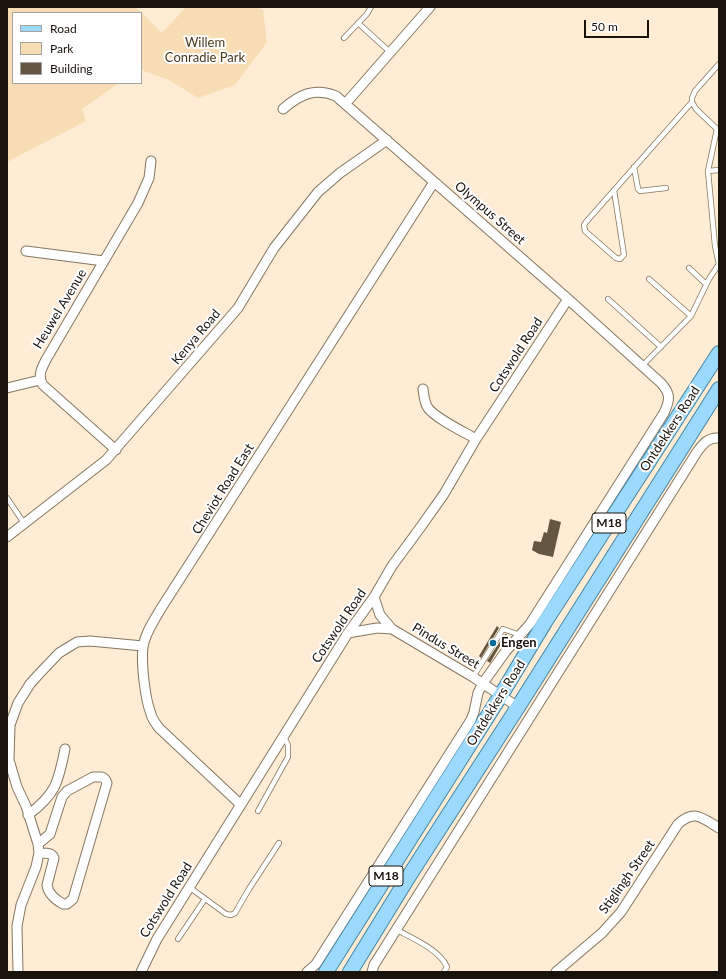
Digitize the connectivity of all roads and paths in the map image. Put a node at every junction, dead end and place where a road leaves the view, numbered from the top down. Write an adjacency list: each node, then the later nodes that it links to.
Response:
1 (371, 7): 3 (lane)
2 (430, 7): 5 (street)
3 (358, 23): 4 (lane); 5 (lane)
4 (344, 38)
5 (390, 52): 8 (street)
6 (719, 64): 7 (lane)
7 (692, 102): 10 (lane); 13 (lane)
8 (346, 103): 9 (street, Olympus Street); 11 (street, Olympus Street)
9 (282, 109)
10 (718, 130): 15 (lane)
11 (387, 140): 16 (street, Olympus Street); 38 (street, Kenya Road)
12 (151, 161): 20 (street, Heuwel Avenue)
13 (634, 167): 17 (lane); 18 (lane)
14 (719, 170): 15 (lane)
15 (708, 171): 21 (lane)
16 (434, 182): 25 (street, Olympus Street); 46 (street, Cheviot Road East)
17 (666, 188)
18 (614, 190): 18 (lane)
19 (26, 252): 20 (street)
20 (104, 261): 31 (street, Heuwel Avenue)
21 (719, 264): 24 (lane)
22 (689, 268): 24 (lane)
23 (649, 279): 27 (lane)
24 (706, 284): 27 (lane)
25 (568, 299): 30 (street, Olympus Street); 37 (street, Cotswold Road)
26 (608, 299): 28 (lane)
27 (691, 316): 28 (lane)
28 (661, 347): 30 (lane)
29 (719, 353): 49 (main road, Ontdekkers Road / M18)
30 (642, 366): 35 (street, Olympus Street)
31 (40, 380): 32 (street); 38 (street)
32 (7, 388)
33 (423, 389): 37 (street)
34 (719, 389): 50 (main road, Ontdekkers Road / M18)
35 (668, 392): 45 (street, Ontdekkers Road)
36 (715, 438): 63 (street)
37 (476, 439): 42 (street, Cotswold Road)
38 (116, 450): 40 (street, Kenya Road)
39 (7, 498): 40 (lane)
40 (24, 523): 41 (street, Kenya Road)
41 (7, 537)
42 (374, 597): 43 (street, Pindus Street); 44 (street, Cotswold Road)
43 (392, 629): 44 (street); 47 (street, Pindus Street)
44 (348, 633): 51 (street, Cotswold Road)
45 (520, 635): 47 (lane); 48 (street, Ontdekkers Road)
46 (143, 646): 53 (street, Cheviot Road East); 55 (street)
47 (473, 677): 48 (street, Pindus Street)
48 (483, 683): 49 (street, Pindus Street); 67 (street, Ontdekkers Road)
49 (502, 696): 50 (street, Pindus Street); 68 (main road, Ontdekkers Road / M18)
50 (518, 707): 69 (main road, Ontdekkers Road / M18)
51 (283, 736): 53 (street, Cotswold Road); 54 (lane)
52 (65, 749): 55 (street)
53 (240, 804): 59 (street, Cotswold Road)
54 (258, 811)
55 (28, 815): 58 (street)
56 (719, 828): 72 (street, Stiglingh Street)
57 (280, 844): 60 (lane)
58 (38, 848): 58 (street); 61 (street)
59 (189, 888): 60 (lane); 66 (street, Cotswold Road)
60 (205, 899): 64 (lane)
61 (17, 926): 62 (street); 65 (street)
62 (7, 927)
63 (397, 930): 70 (street); 71 (lane)
64 (178, 939)
65 (18, 972)
66 (141, 972)
67 (307, 972)
68 (326, 972)
69 (350, 972)
70 (372, 972)
71 (444, 972)
72 (556, 972)

